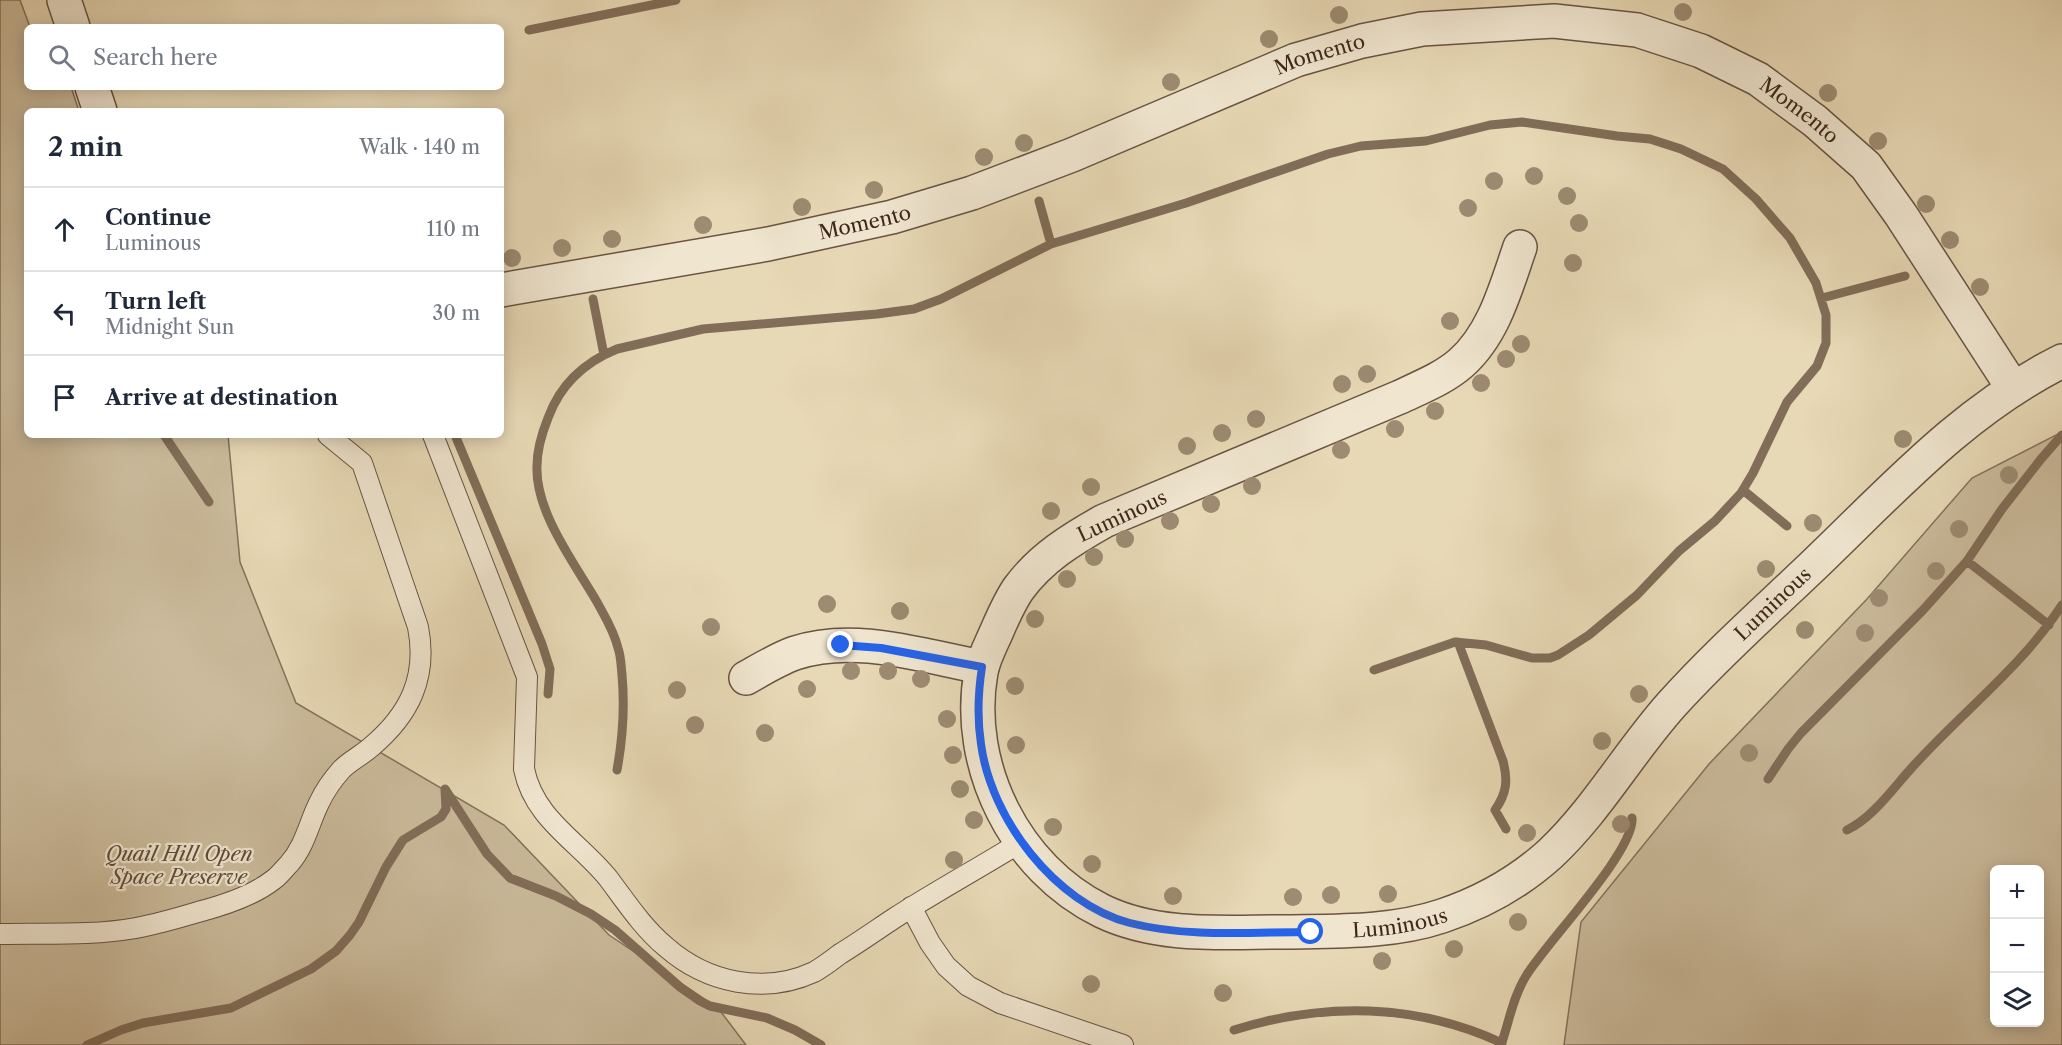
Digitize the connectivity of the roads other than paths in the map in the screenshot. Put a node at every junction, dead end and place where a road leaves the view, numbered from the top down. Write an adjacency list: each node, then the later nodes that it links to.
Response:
1 (64, 0): 2 (street)
2 (72, 24)
3 (93, 90): 4 (street)
4 (99, 108)
5 (1520, 247): 11 (street, Luminous)
6 (504, 289): 8 (street, Momento)
7 (2062, 361): 8 (street, Luminous)
8 (2013, 388): 13 (street, Luminous)
9 (332, 438): 15 (lane)
10 (434, 438): 14 (lane)
11 (982, 667): 12 (street); 13 (street, Luminous)
12 (746, 678)
13 (1021, 842): 14 (lane)
14 (911, 908): 16 (lane)
15 (0, 934)
16 (1123, 1045)

